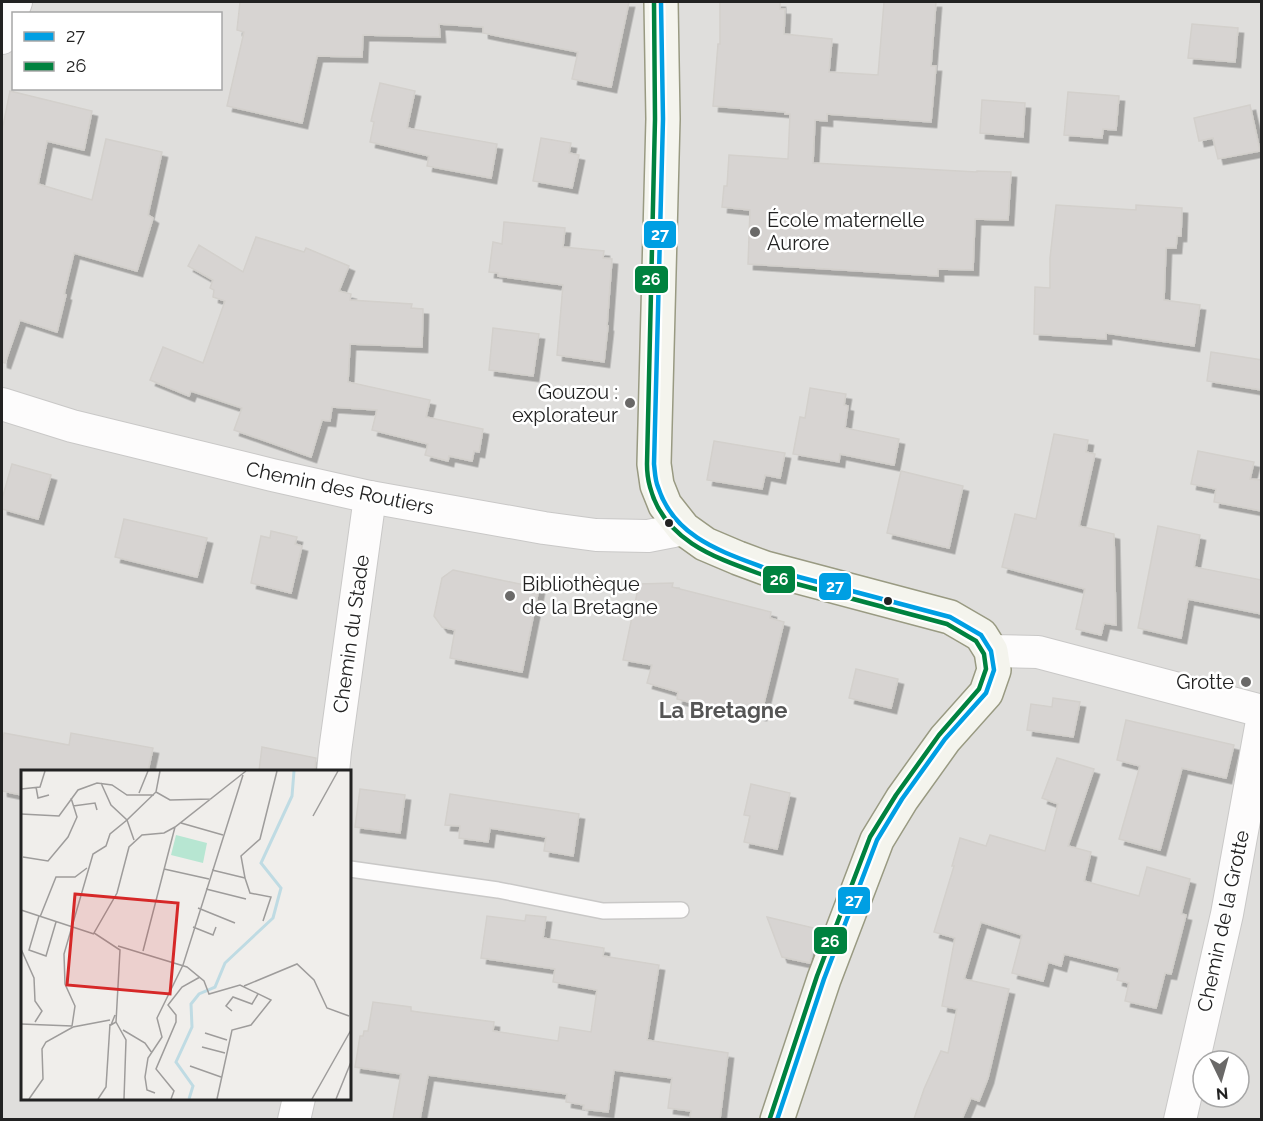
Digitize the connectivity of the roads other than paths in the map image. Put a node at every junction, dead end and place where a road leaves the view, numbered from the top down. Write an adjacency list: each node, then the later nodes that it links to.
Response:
1 (661, 2): 6 (main road)
2 (12, 12): 3 (street)
3 (2, 38)
4 (2, 404): 5 (street, Chemin des Routiers)
5 (370, 497): 6 (street, Chemin des Routiers); 10 (street, Chemin du Stade)
6 (684, 529): 7 (main road)
7 (991, 651): 8 (street); 15 (main road)
8 (1262, 711)
9 (1262, 721): 16 (street, Chemin de la Grotte)
10 (333, 770)
11 (351, 869): 12 (lane)
12 (681, 910)
13 (299, 1100): 14 (street)
14 (294, 1119)
15 (777, 1119)
16 (1180, 1119)

